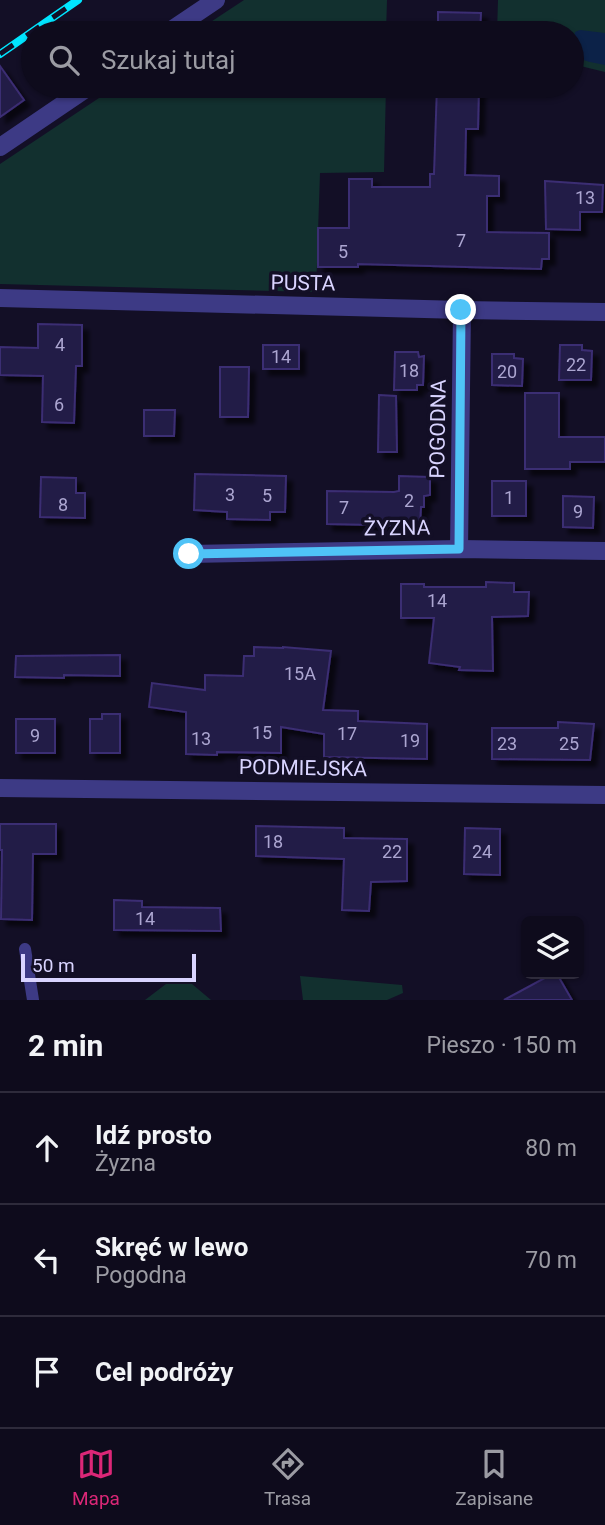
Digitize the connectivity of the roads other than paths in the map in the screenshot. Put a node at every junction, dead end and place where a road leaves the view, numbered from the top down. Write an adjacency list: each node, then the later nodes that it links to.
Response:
1 (216, 0): 2 (street)
2 (185, 21)
3 (72, 98): 4 (street)
4 (0, 147)
5 (0, 298): 6 (street, PUSTA)
6 (461, 310): 7 (street, PUSTA); 8 (street, POGODNA)
7 (605, 312)
8 (459, 549): 9 (street, ŻYZNA); 10 (street, ŻYZNA)
9 (605, 551)
10 (189, 554)
11 (0, 788): 12 (street, PODMIEJSKA)
12 (605, 795)
13 (24, 949): 14 (lane)
14 (33, 1000)

